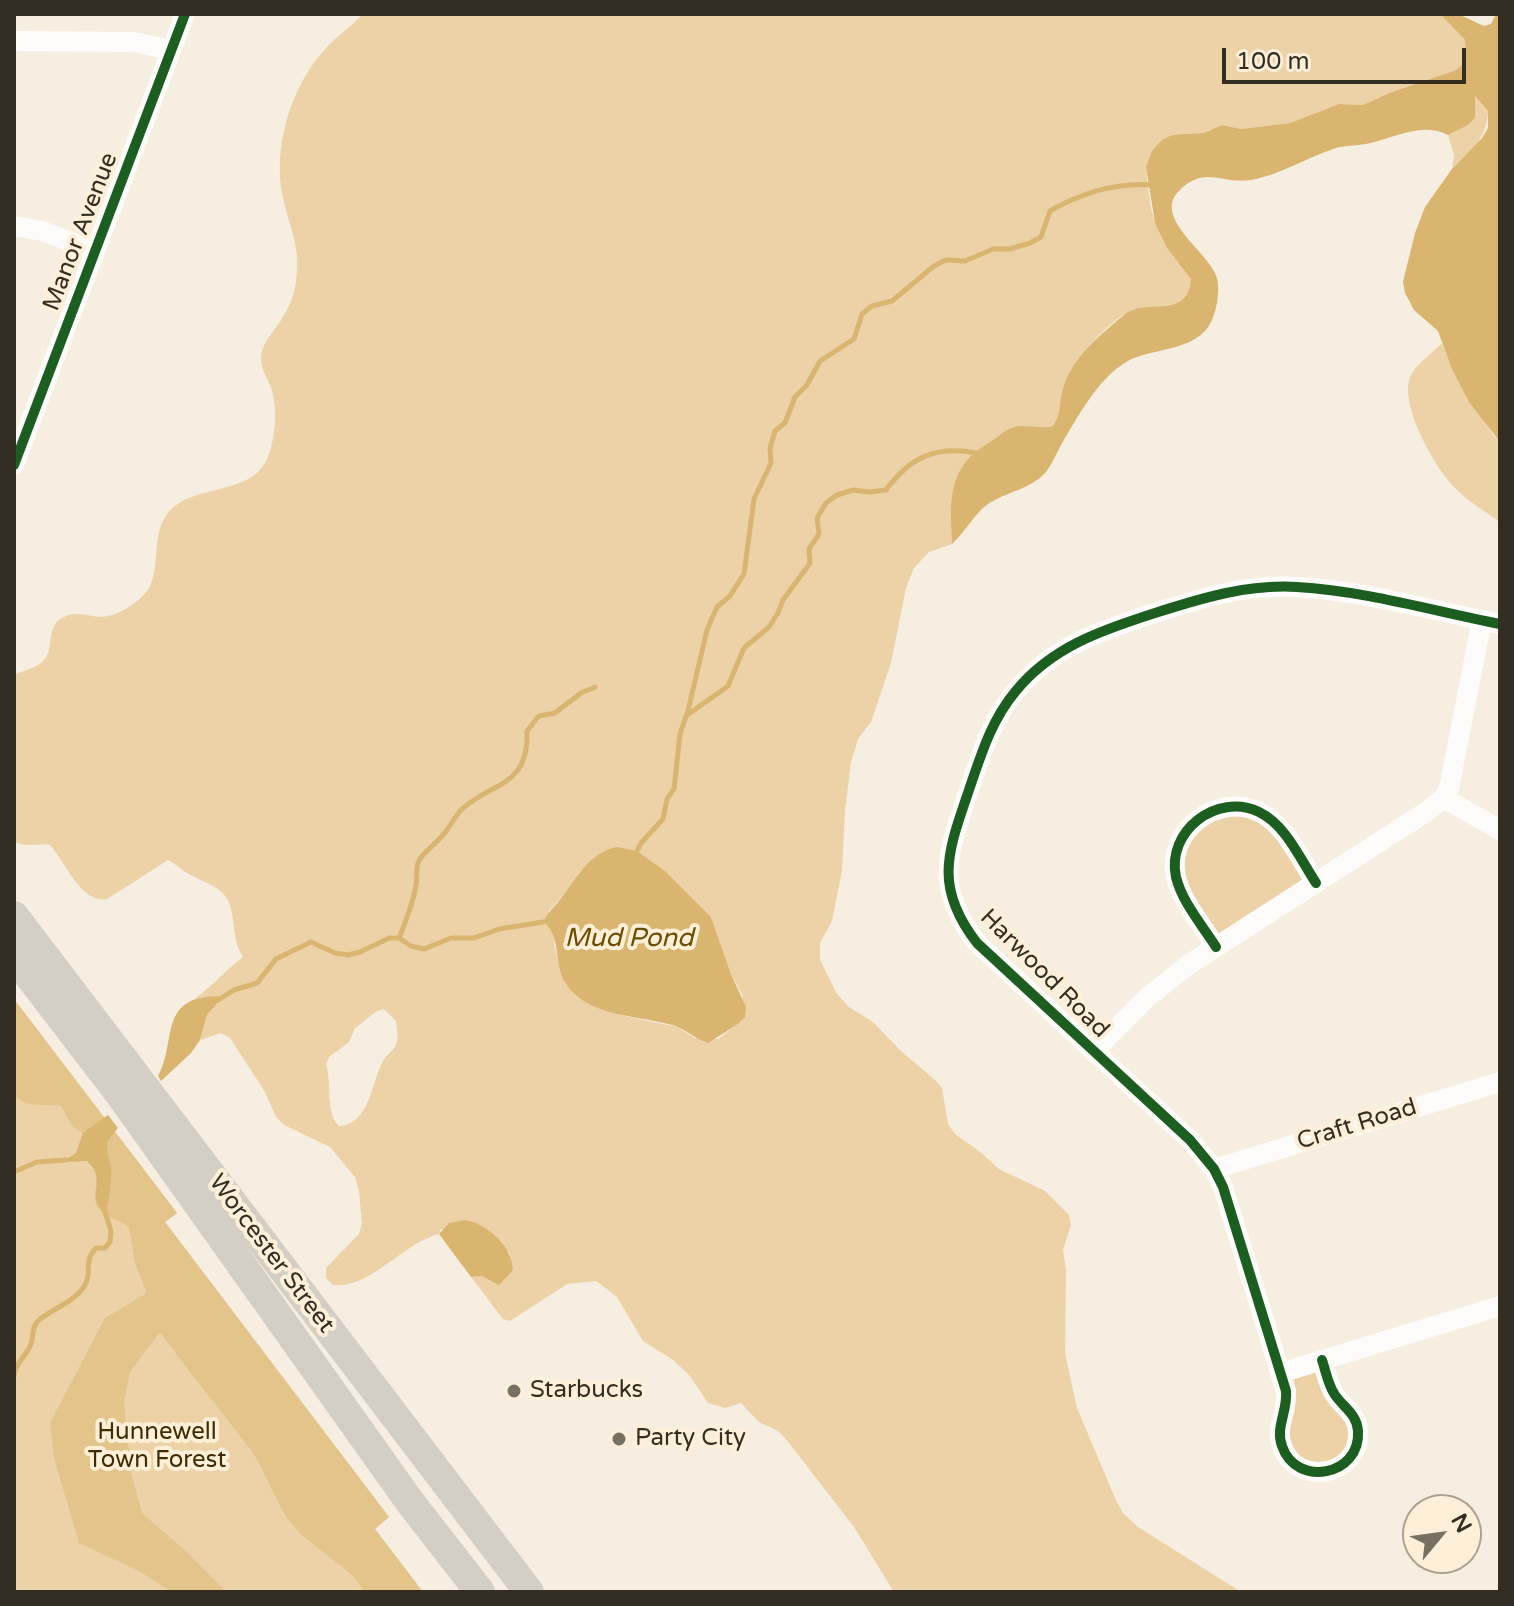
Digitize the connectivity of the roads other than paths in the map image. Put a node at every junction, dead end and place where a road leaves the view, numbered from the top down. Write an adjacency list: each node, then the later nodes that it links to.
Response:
1 (185, 14): 3 (street, Manor Avenue)
2 (14, 41): 3 (street)
3 (171, 50): 5 (street, Manor Avenue)
4 (14, 226): 5 (street)
5 (95, 251): 6 (street, Manor Avenue)
6 (14, 465)
7 (1491, 622): 8 (street); 14 (street, Harwood Road)
8 (1444, 798): 9 (street); 10 (street)
9 (1500, 830)
10 (1316, 883): 12 (street); 12 (street)
11 (14, 916): 21 (highway, Worcester Street)
12 (1216, 947): 14 (street)
13 (14, 956): 20 (highway, Worcester Street)
14 (1093, 1052): 16 (street, Harwood Road)
15 (1500, 1082): 16 (street, Craft Road)
16 (1214, 1169): 19 (street, Harwood Road)
17 (1500, 1306): 18 (street)
18 (1322, 1360): 19 (street); 19 (street, Harwood Road)
19 (1280, 1373)
20 (480, 1592)
21 (529, 1592)

